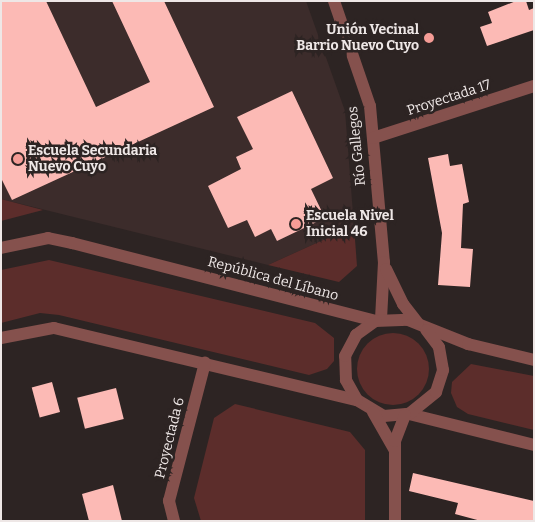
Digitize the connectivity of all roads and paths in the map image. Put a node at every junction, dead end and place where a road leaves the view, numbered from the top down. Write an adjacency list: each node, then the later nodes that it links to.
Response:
1 (334, 1): 3 (street, Río Gallegos)
2 (534, 86): 3 (street, Proyectada 17)
3 (373, 138): 5 (street, Río Gallegos)
4 (1, 248): 6 (street, República del Líbano)
5 (384, 262): 6 (street, Río Gallegos); 7 (street, Río Gallegos)
6 (378, 320): 7 (street, República del Líbano); 11 (street)
7 (422, 327): 9 (street, República del Líbano); 13 (street, Río Gallegos)
8 (1, 338): 10 (street)
9 (534, 360)
10 (205, 364): 11 (street); 16 (street, Proyectada 6)
11 (357, 400): 12 (street)
12 (373, 412): 13 (street); 15 (street)
13 (407, 415): 14 (street); 15 (street)
14 (534, 445)
15 (394, 452): 17 (street)
16 (174, 521)
17 (395, 521)

